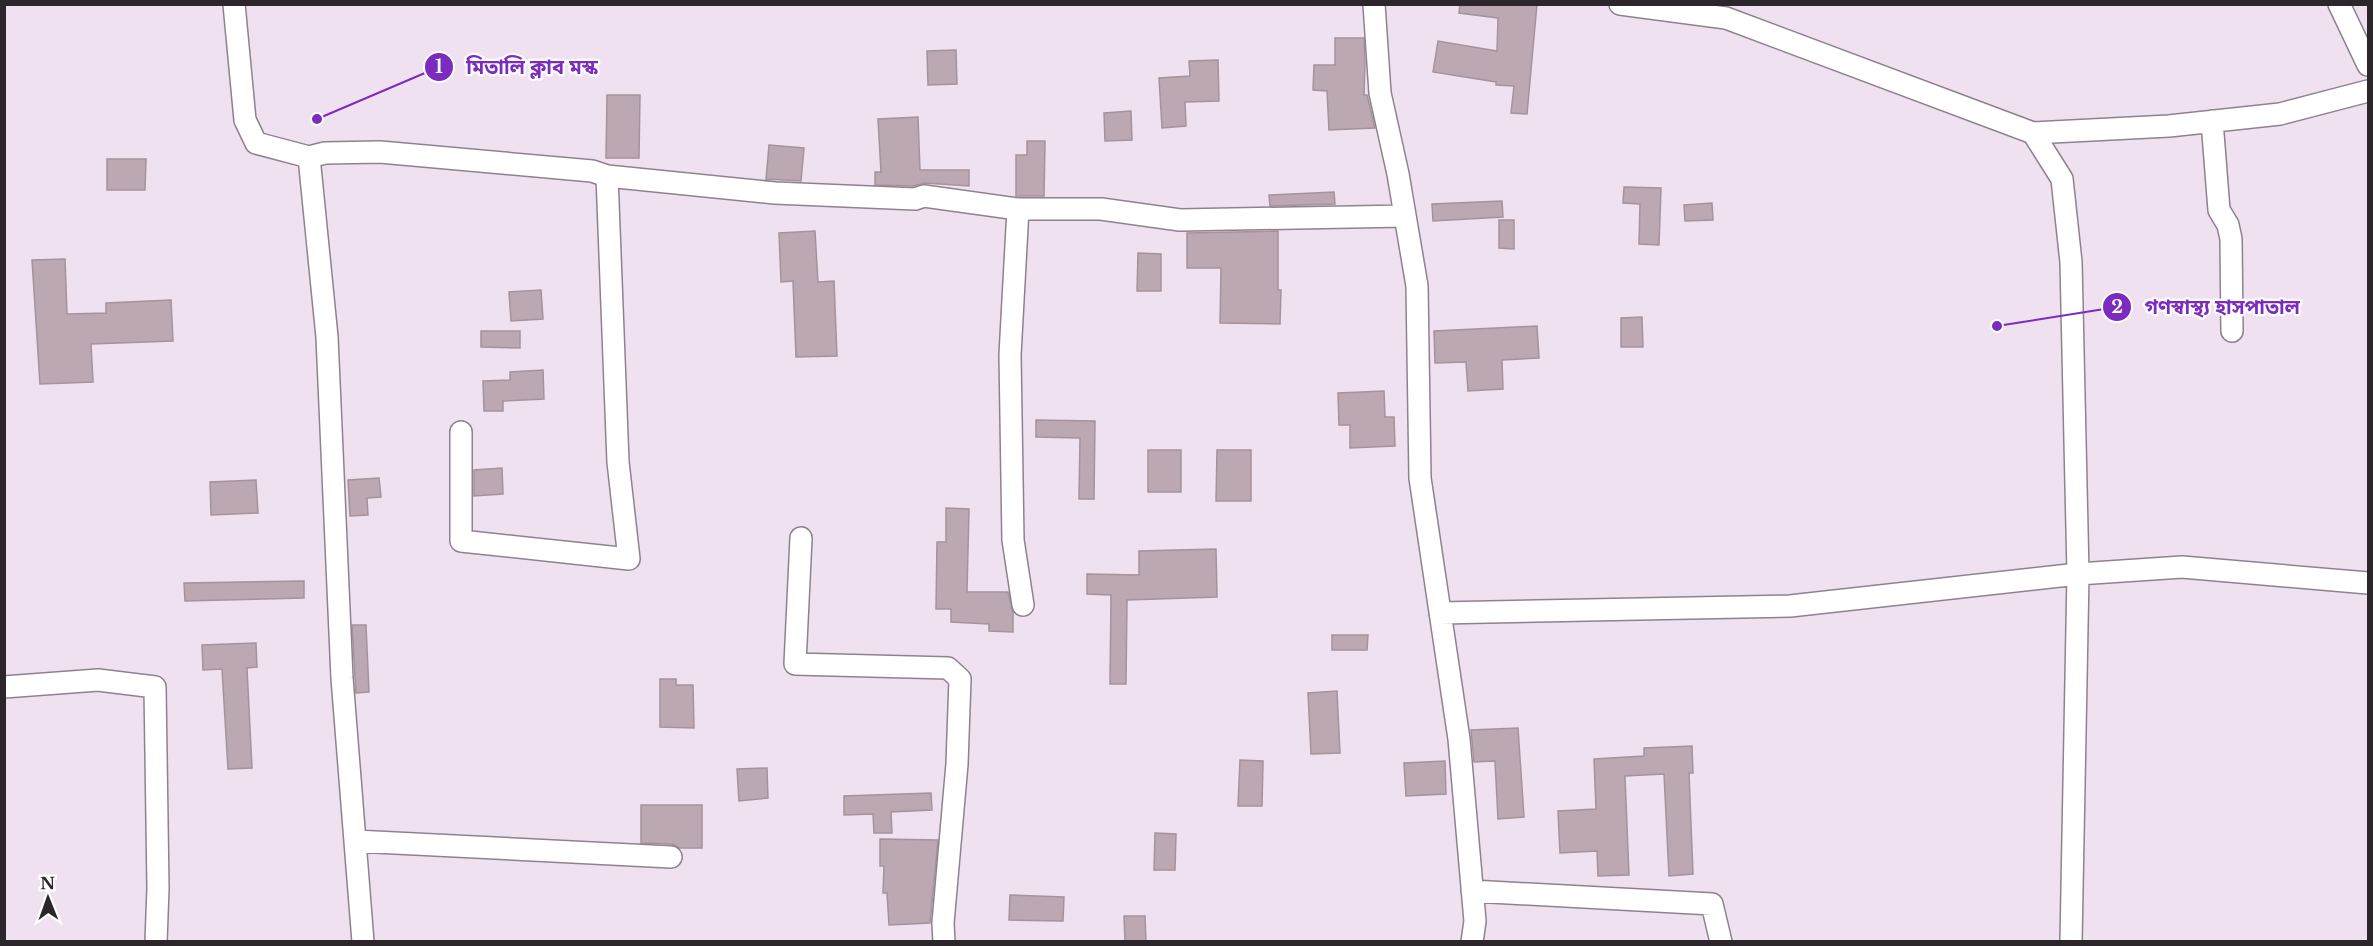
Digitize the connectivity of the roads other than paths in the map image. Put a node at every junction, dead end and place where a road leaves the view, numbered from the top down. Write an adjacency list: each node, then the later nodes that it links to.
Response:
1 (234, 4): 9 (street)
2 (1374, 4): 12 (street)
3 (1620, 4): 8 (street)
4 (2339, 4): 5 (street)
5 (2368, 65)
6 (2368, 91): 7 (street)
7 (2212, 121): 8 (street); 13 (street)
8 (2033, 133): 16 (street)
9 (309, 158): 10 (street); 21 (street)
10 (607, 176): 11 (street); 14 (street)
11 (1018, 209): 12 (street); 18 (street)
12 (1405, 216): 19 (street)
13 (2232, 331)
14 (461, 432)
15 (801, 538): 26 (street)
16 (2078, 574): 17 (street); 19 (street); 29 (street)
17 (2368, 584)
18 (1023, 605)
19 (1440, 613): 23 (street)
20 (4, 687): 24 (street)
21 (355, 841): 22 (street); 25 (street)
22 (671, 857)
23 (1472, 891): 27 (street); 28 (street)
24 (156, 942)
25 (363, 942)
26 (944, 942)
27 (1472, 942)
28 (1721, 942)
29 (2071, 942)

